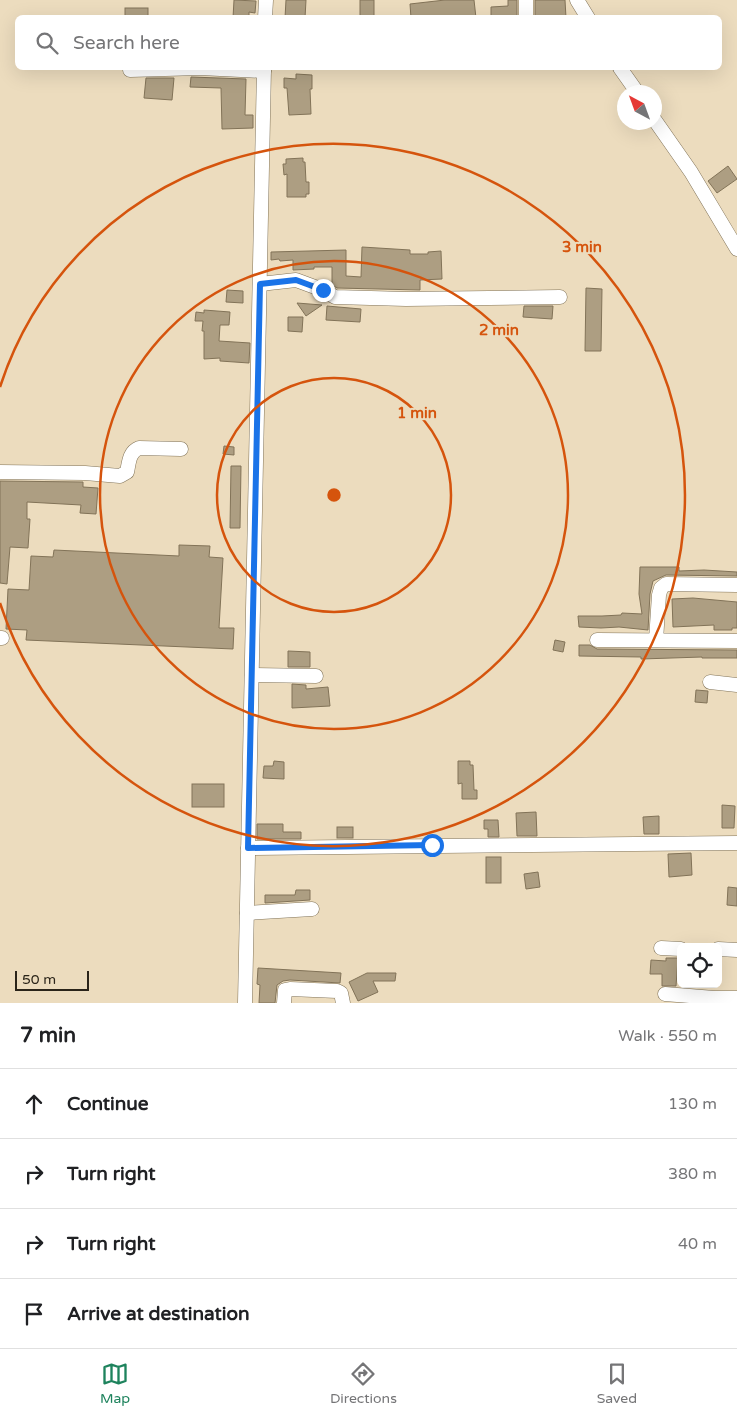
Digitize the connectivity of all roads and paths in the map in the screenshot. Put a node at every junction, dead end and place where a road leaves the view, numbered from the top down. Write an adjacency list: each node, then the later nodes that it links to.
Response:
1 (266, 0): 4 (street)
2 (526, 0): 5 (street)
3 (577, 0): 6 (street)
4 (265, 15)
5 (526, 15)
6 (586, 15)
7 (264, 70): 12 (street)
8 (621, 70): 9 (street)
9 (632, 85)
10 (662, 130): 11 (street)
11 (737, 249)
12 (260, 284): 13 (street); 20 (street)
13 (560, 297)
14 (181, 449): 15 (street)
15 (0, 472)
16 (737, 585): 18 (street)
17 (597, 640): 18 (street)
18 (656, 640): 19 (street)
19 (737, 641)
20 (252, 675): 21 (street); 25 (street)
21 (316, 676)
22 (710, 682): 23 (street)
23 (737, 685)
24 (737, 843): 25 (street)
25 (248, 848): 27 (street)
26 (312, 909): 27 (street)
27 (247, 913): 34 (street)
28 (661, 948): 29 (street)
29 (677, 949)
30 (722, 949): 31 (street)
31 (737, 950)
32 (666, 994): 33 (street)
33 (737, 998)
34 (245, 1003)
35 (284, 1003): 36 (street)
36 (343, 1003)

